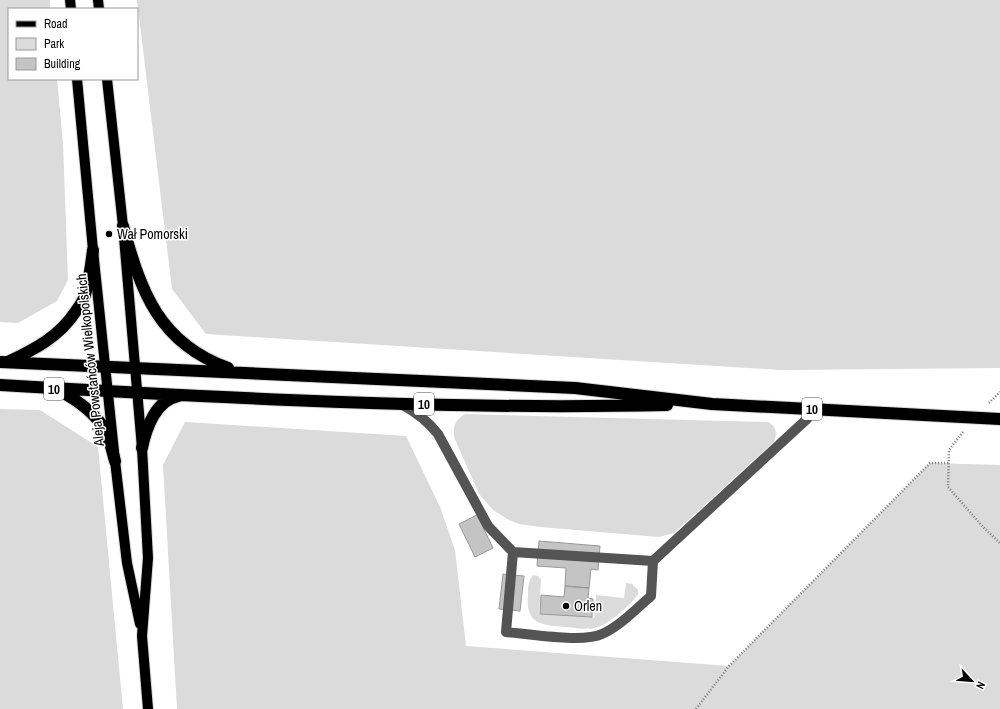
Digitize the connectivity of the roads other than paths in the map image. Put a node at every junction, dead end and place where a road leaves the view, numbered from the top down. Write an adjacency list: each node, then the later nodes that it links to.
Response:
1 (77, 80): 4 (main road, Aleja Powstańców Wielkopolskich)
2 (107, 80): 3 (main road, Aleja Powstańców Wielkopolskich)
3 (123, 226): 7 (main road, Aleja Powstańców Wielkopolskich); 8 (highway)
4 (93, 250): 5 (highway); 6 (main road, Aleja Powstańców Wielkopolskich)
5 (3, 362): 6 (highway, 10)
6 (106, 366): 7 (highway, 10); 11 (main road, Aleja Powstańców Wielkopolskich)
7 (134, 367): 8 (highway, 10); 12 (main road, Aleja Powstańców Wielkopolskich)
8 (241, 373): 15 (highway, 10)
9 (0, 386): 10 (highway, 10)
10 (49, 388): 11 (highway, 10); 19 (highway)
11 (108, 392): 12 (highway, 10); 19 (main road, Aleja Powstańców Wielkopolskich)
12 (137, 393): 13 (highway, 10); 18 (main road, Aleja Powstańców Wielkopolskich)
13 (182, 395): 14 (highway, 10); 18 (highway)
14 (399, 403): 15 (highway, 10); 20 (lane)
15 (712, 404): 16 (highway, 10)
16 (811, 409): 17 (highway, 10); 21 (lane)
17 (1000, 419)
18 (142, 448): 22 (main road, Aleja Powstańców Wielkopolskich)
19 (115, 461): 22 (main road, Aleja Powstańców Wielkopolskich)
20 (513, 552): 21 (lane); 21 (lane)
21 (653, 561)
22 (142, 636): 23 (main road, Aleja Powstańców Wielkopolskich)
23 (148, 709)

